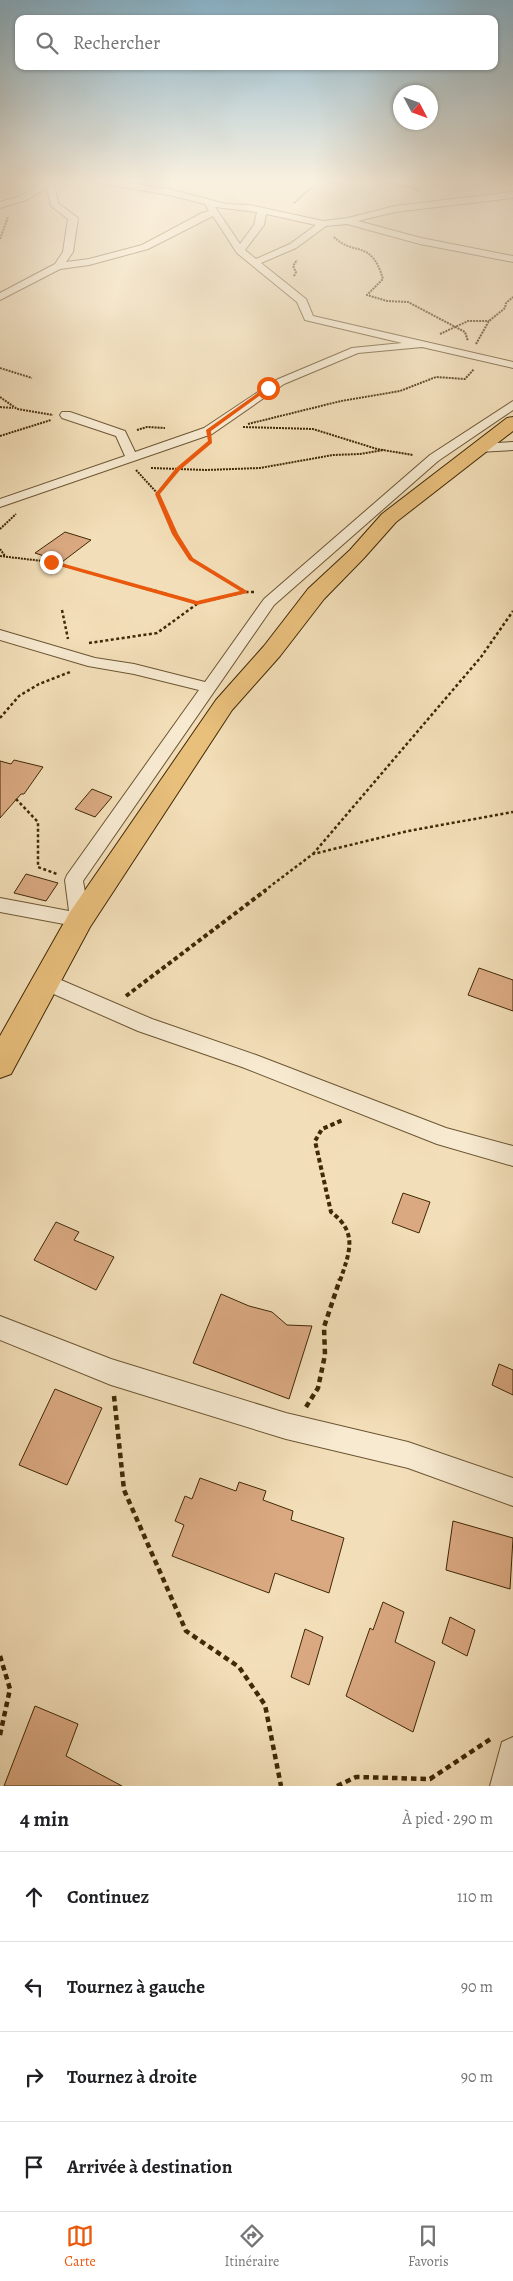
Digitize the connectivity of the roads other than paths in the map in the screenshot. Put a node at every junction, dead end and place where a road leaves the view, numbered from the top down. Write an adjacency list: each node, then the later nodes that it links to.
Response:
1 (60, 263): 4 (street)
2 (79, 263): 4 (street)
3 (254, 263): 6 (street)
4 (58, 266): 5 (street)
5 (0, 297)
6 (344, 326): 7 (street); 8 (street)
7 (423, 344): 8 (street); 9 (street)
8 (356, 350): 15 (street)
9 (513, 365)
10 (513, 405): 18 (street)
11 (66, 415): 15 (street)
12 (513, 422): 14 (main road)
13 (513, 446): 14 (street)
14 (478, 448): 20 (main road)
15 (131, 456): 16 (street)
16 (0, 503)
17 (0, 635): 18 (street)
18 (209, 688): 20 (street)
19 (0, 905): 20 (street)
20 (80, 920): 21 (main road)
21 (47, 982): 22 (main road); 23 (street)
22 (0, 1065)
23 (513, 1156)
24 (0, 1328): 25 (street)
25 (513, 1492)
26 (505, 1744): 27 (street)
27 (506, 1786)

